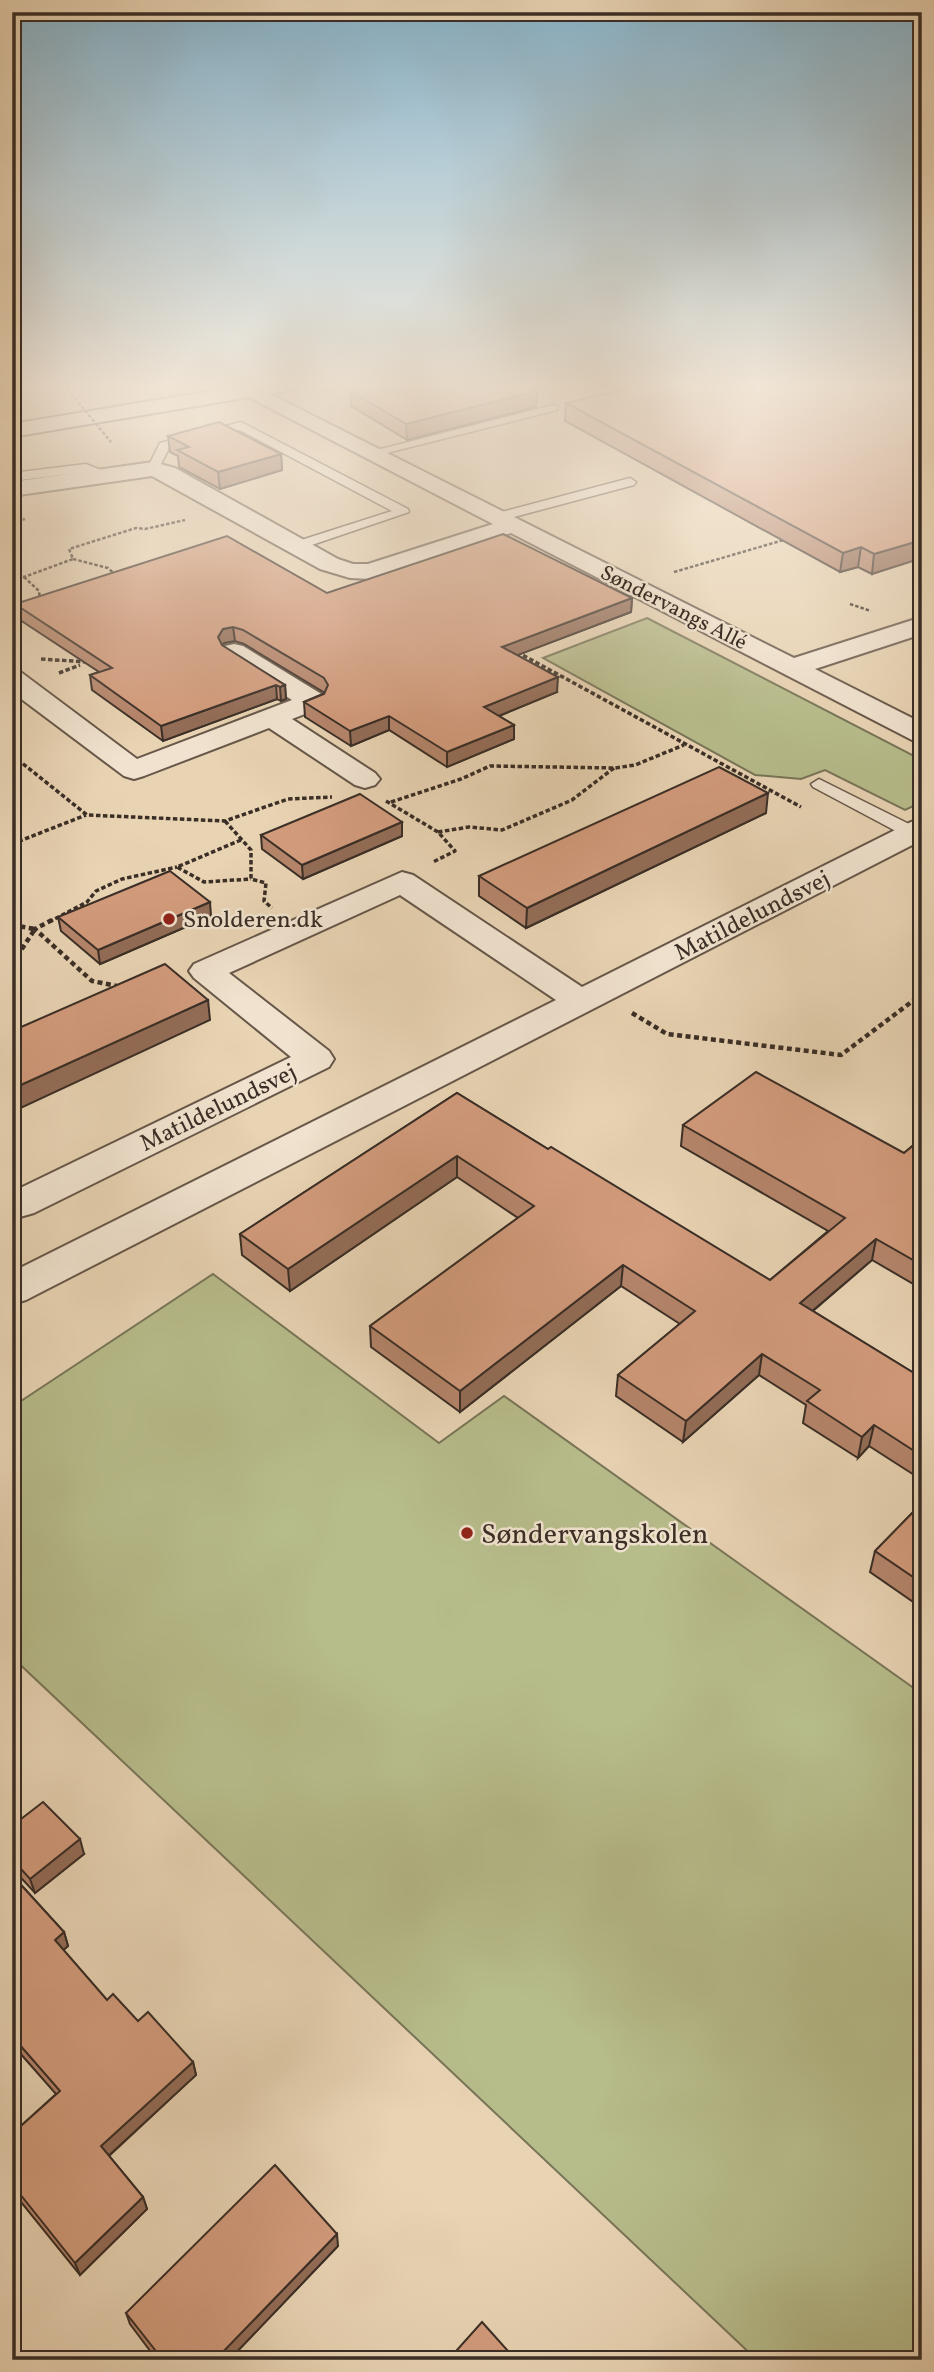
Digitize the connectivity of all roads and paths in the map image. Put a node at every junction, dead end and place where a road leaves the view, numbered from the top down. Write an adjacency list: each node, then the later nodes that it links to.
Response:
1 (207, 495): 8 (street)
2 (370, 495): 8 (lane)
3 (456, 495): 6 (street, Søndervangs Allé)
4 (590, 495): 6 (lane)
5 (191, 519): 9 (path)
6 (506, 521): 8 (street); 13 (street, Søndervangs Allé)
7 (789, 538): 13 (path)
8 (297, 546)
9 (73, 559): 11 (path); 12 (path)
10 (12, 575): 11 (path)
11 (24, 577): 14 (path)
12 (121, 581)
13 (631, 584): 22 (street, Søndervangs Allé)
14 (41, 607)
15 (32, 610): 16 (path)
16 (12, 616)
17 (922, 625): 22 (street)
18 (515, 650): 26 (path)
19 (234, 652): 24 (street)
20 (34, 659): 21 (path)
21 (95, 660)
22 (791, 668): 25 (street, Søndervangs Allé)
23 (12, 679): 24 (street)
24 (271, 717): 30 (street)
25 (922, 734)
26 (684, 744): 28 (path); 33 (path)
27 (12, 755): 34 (path)
28 (615, 768): 32 (path); 37 (path)
29 (819, 784): 36 (lane)
30 (371, 789): 32 (path)
31 (338, 797): 35 (path)
32 (391, 803): 37 (path)
33 (807, 811)
34 (87, 815): 35 (path); 39 (path)
35 (225, 821): 38 (path)
36 (917, 831): 49 (street, Matildelundsvej)
37 (438, 832): 40 (path)
38 (241, 840): 41 (path); 42 (path)
39 (12, 845)
40 (432, 862)
41 (177, 867): 42 (path); 45 (path)
42 (251, 879): 43 (path)
43 (279, 913)
44 (12, 925): 45 (path)
45 (35, 929): 46 (path); 47 (path)
46 (12, 964)
47 (128, 988)
48 (922, 994): 49 (path)
49 (590, 997): 50 (street, Matildelundsvej); 51 (street, Matildelundsvej)
50 (20, 1204)
51 (12, 1290)

